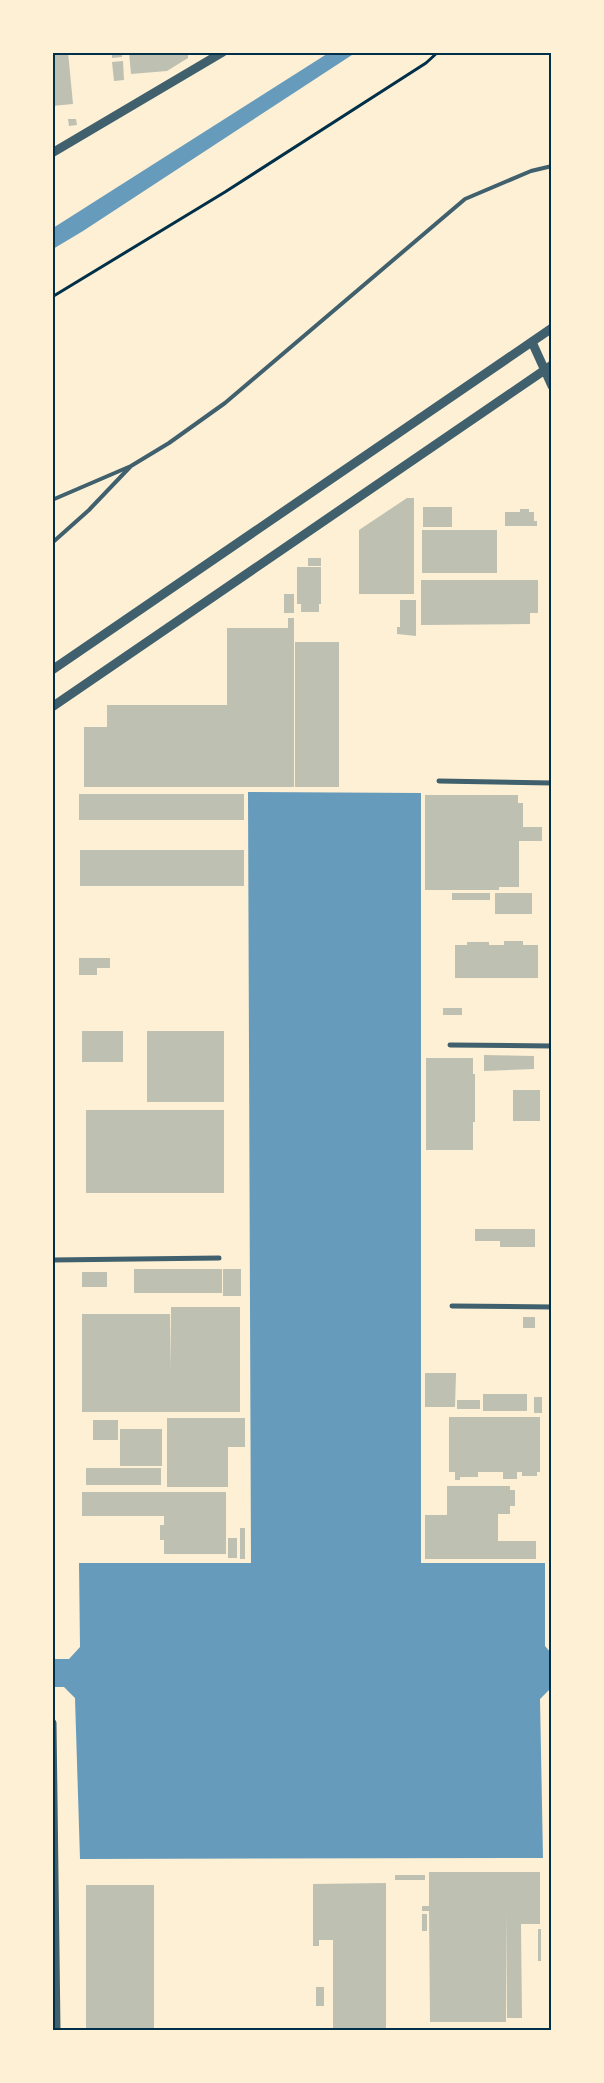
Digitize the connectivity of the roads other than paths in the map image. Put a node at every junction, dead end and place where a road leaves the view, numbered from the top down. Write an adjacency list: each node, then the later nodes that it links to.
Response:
1 (223, 52): 2 (street)
2 (52, 153)
3 (552, 166): 8 (lane)
4 (552, 328): 5 (street)
5 (532, 342): 6 (street); 11 (street)
6 (548, 368): 7 (street); 12 (street)
7 (552, 386)
8 (131, 466): 9 (lane); 10 (lane)
9 (52, 500)
10 (52, 543)
11 (52, 670)
12 (52, 707)
13 (439, 781): 14 (street)
14 (552, 783)
15 (450, 1045): 16 (street)
16 (552, 1046)
17 (219, 1258): 18 (street)
18 (52, 1260)
19 (452, 1306): 20 (street)
20 (552, 1307)
21 (52, 1723): 22 (street)
22 (53, 1776): 23 (street)
23 (56, 2030)

